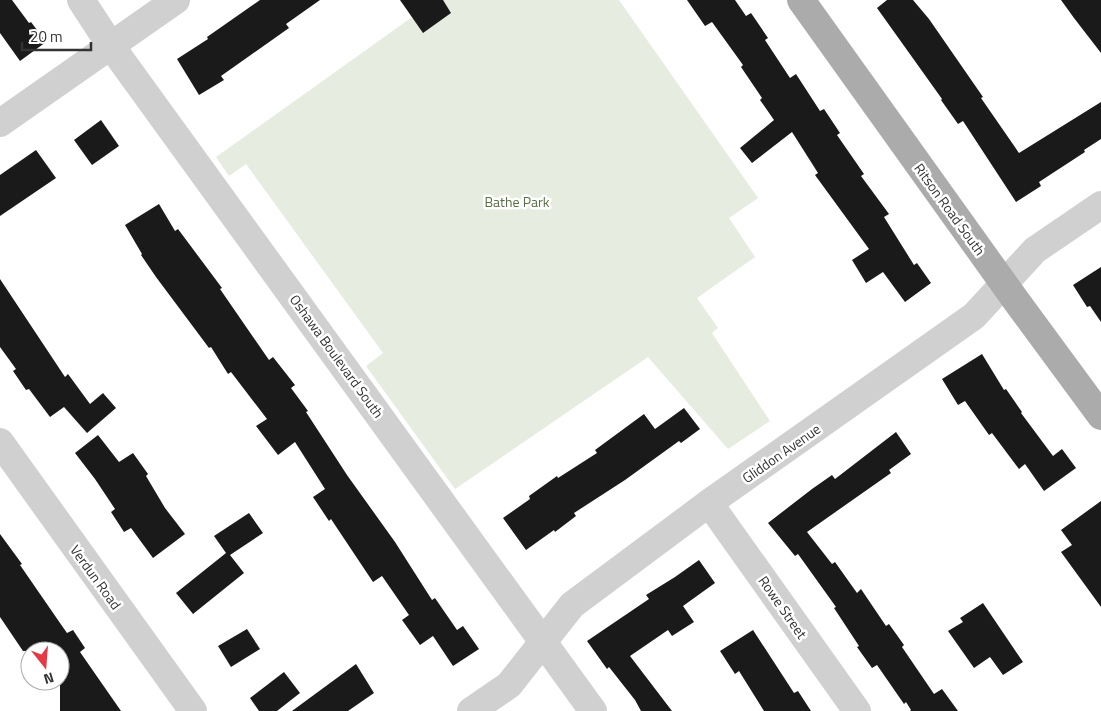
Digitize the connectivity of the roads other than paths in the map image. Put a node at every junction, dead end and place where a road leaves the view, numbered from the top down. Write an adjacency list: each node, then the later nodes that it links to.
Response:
1 (81, 0): 4 (street, Oshawa Boulevard South)
2 (176, 0): 4 (street)
3 (800, 0): 7 (main road, Ritson Road South)
4 (111, 46): 5 (street); 11 (street, Oshawa Boulevard South)
5 (0, 122)
6 (1101, 205): 7 (street, Gliddon Avenue)
7 (1004, 284): 8 (main road, Ritson Road South); 10 (street, Gliddon Avenue)
8 (1101, 416)
9 (0, 442): 12 (street, Verdun Road)
10 (709, 504): 11 (street, Gliddon Avenue); 15 (street, Rowe Street)
11 (544, 641): 13 (street, Gliddon Avenue); 14 (street, Oshawa Boulevard South)
12 (193, 711)
13 (472, 711)
14 (593, 711)
15 (857, 711)

